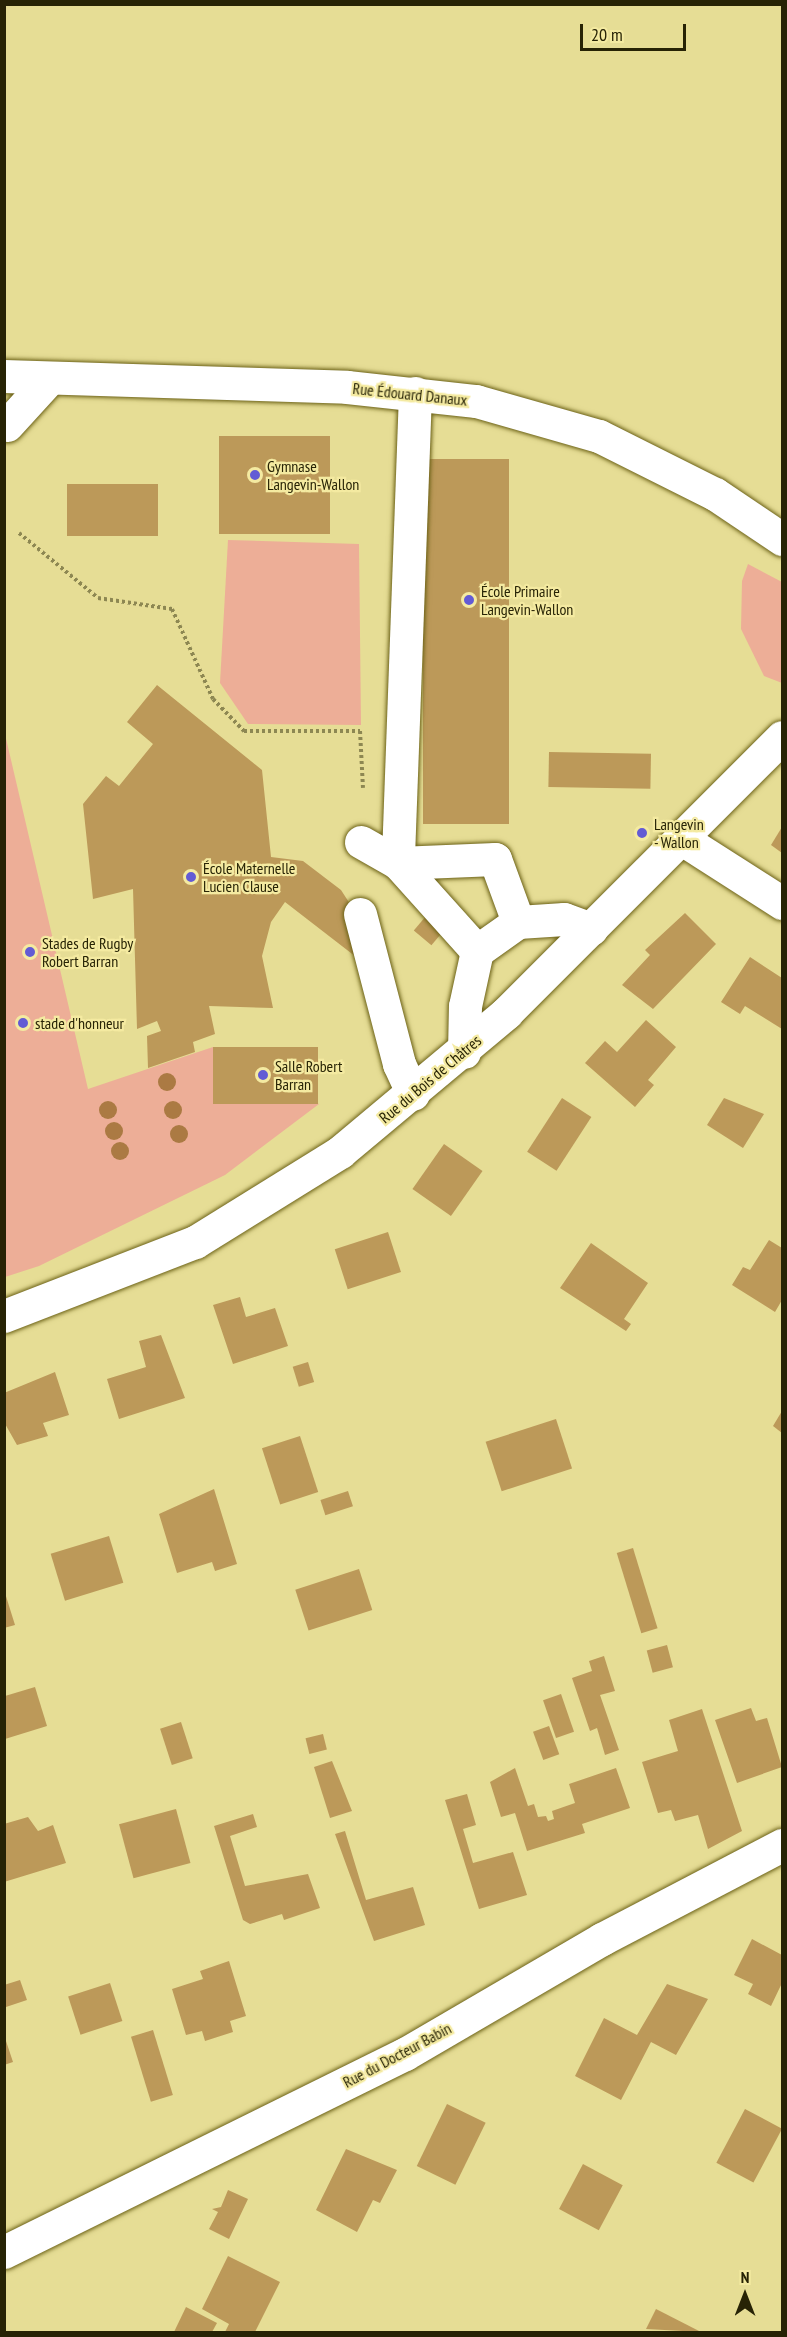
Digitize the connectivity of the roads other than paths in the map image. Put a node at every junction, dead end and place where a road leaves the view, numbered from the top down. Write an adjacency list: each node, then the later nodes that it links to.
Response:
1 (4, 376): 2 (street, Rue Édouard Danaux)
2 (47, 381): 3 (street, Rue Édouard Danaux); 4 (street)
3 (415, 393): 5 (street, Rue Édouard Danaux); 9 (street)
4 (7, 425)
5 (783, 540)
6 (783, 737): 7 (street, Rue du Bois de Châtres)
7 (682, 839): 10 (street); 13 (street, Rue du Bois de Châtres)
8 (361, 842): 9 (street)
9 (398, 863): 12 (street); 14 (street)
10 (783, 903)
11 (360, 914): 16 (street)
12 (518, 922): 13 (street); 14 (street)
13 (591, 929): 15 (street, Rue du Bois de Châtres)
14 (477, 951): 15 (street)
15 (464, 1052): 16 (street, Rue du Bois de Châtres)
16 (413, 1094): 17 (street, Rue du Bois de Châtres)
17 (4, 1316)
18 (783, 1845): 19 (street, Rue du Docteur Babin)
19 (4, 2252)

